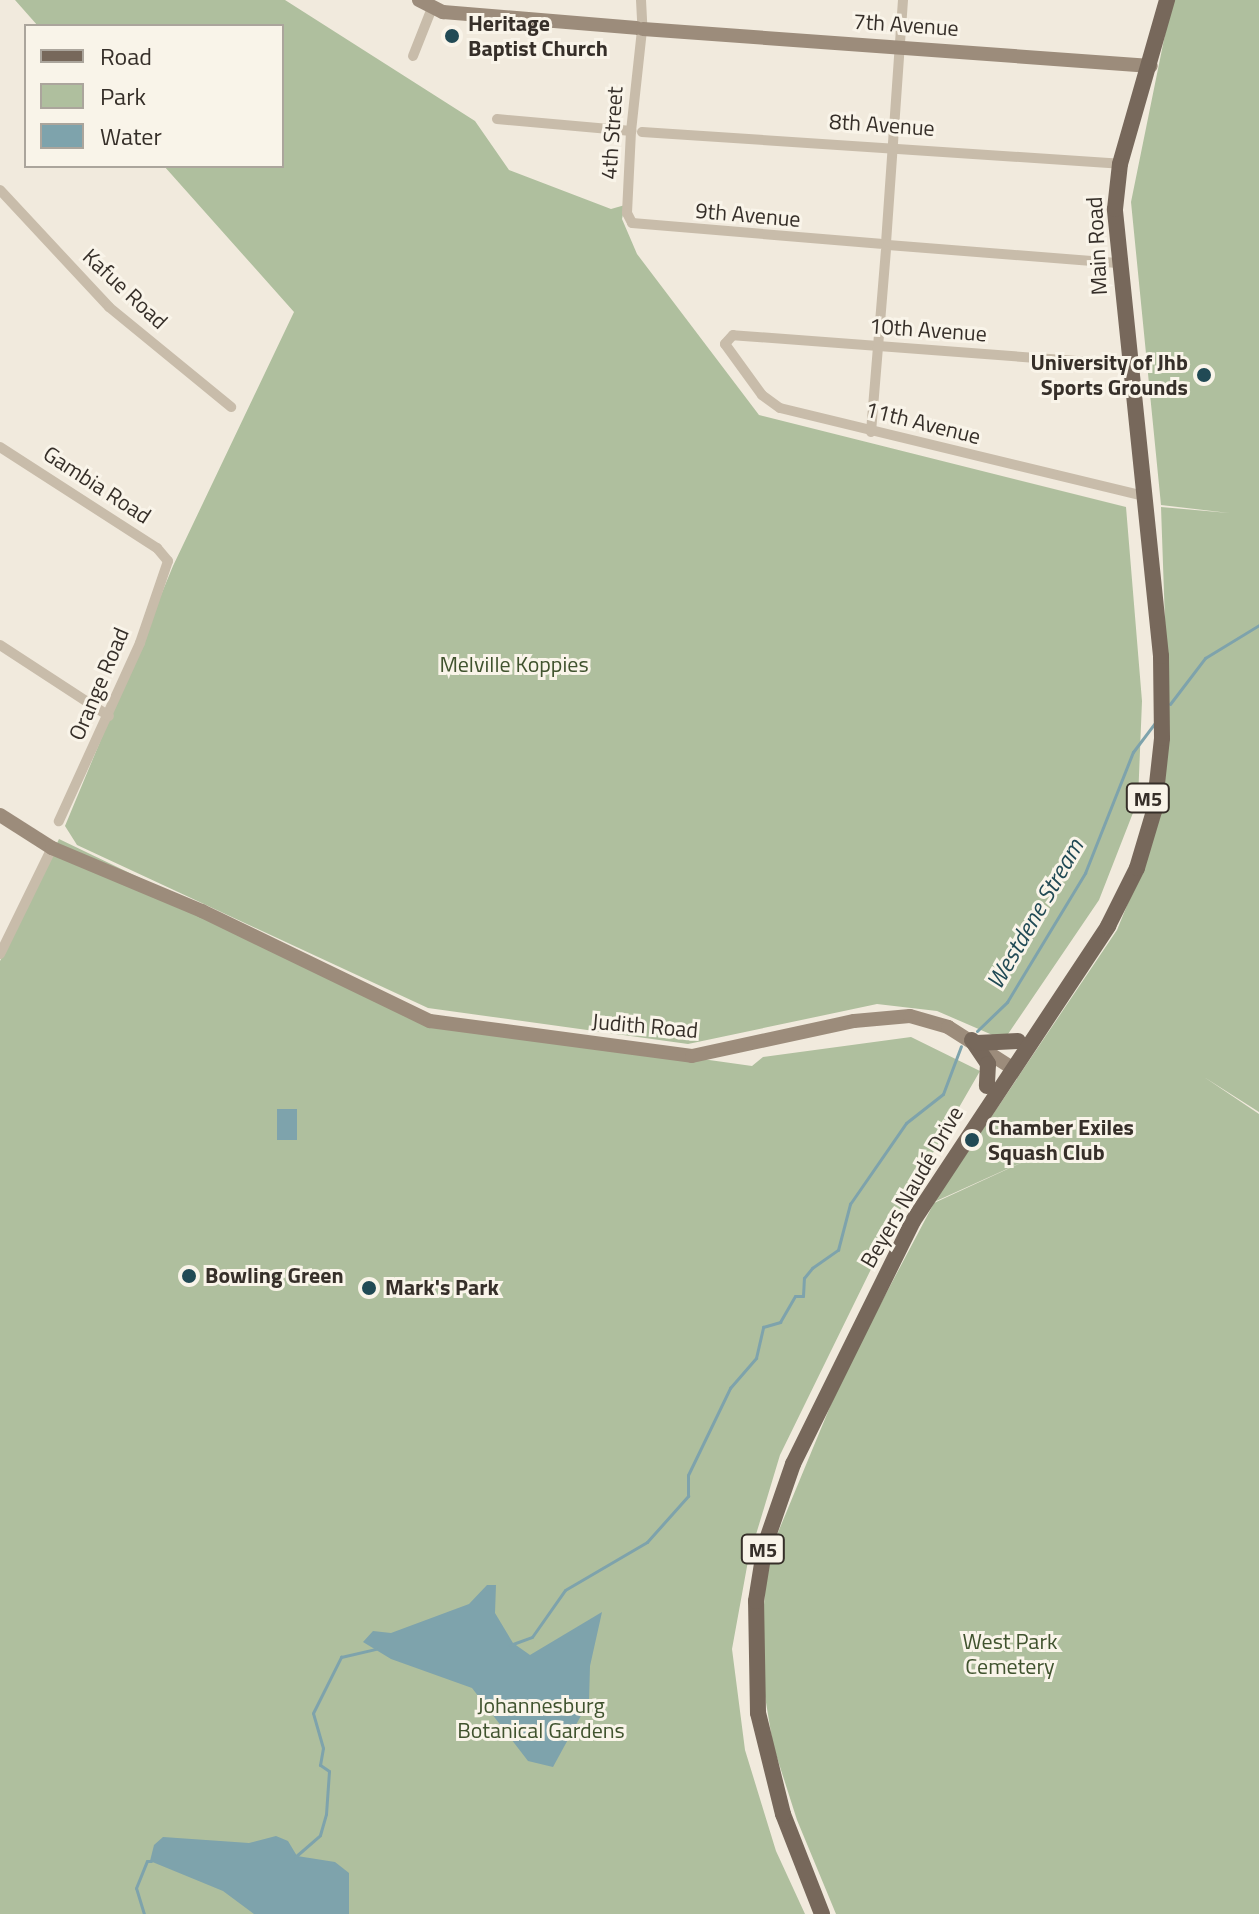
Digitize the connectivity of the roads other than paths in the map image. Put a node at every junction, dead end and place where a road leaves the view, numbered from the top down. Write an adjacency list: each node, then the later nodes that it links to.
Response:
1 (903, 0): 6 (street)
2 (1160, 0): 8 (main road, Main Road / M5)
3 (1167, 0): 8 (main road, Main Road / M5)
4 (426, 4): 5 (street, 7th Avenue); 7 (street)
5 (642, 22): 6 (street, 7th Avenue); 10 (street, 4th Street)
6 (900, 46): 8 (street, 7th Avenue); 11 (street)
7 (413, 56)
8 (1148, 65): 12 (main road, Main Road / M5)
9 (497, 119): 10 (street, 8th Avenue)
10 (637, 131): 11 (street, 8th Avenue); 14 (street, 4th Street)
11 (892, 145): 12 (street, 8th Avenue); 15 (street)
12 (1116, 164): 16 (main road, Main Road / M5)
13 (0, 190): 20 (street, Kafue Road)
14 (630, 221): 15 (street, 9th Avenue)
15 (884, 247): 16 (street, 9th Avenue); 18 (street)
16 (1114, 263): 19 (main road, Main Road / M5)
17 (726, 340): 18 (street, 10th Avenue); 21 (street, 11th Avenue)
18 (877, 347): 19 (street, 10th Avenue); 21 (street)
19 (1126, 365): 23 (main road, Main Road / M5)
20 (231, 407)
21 (871, 432): 23 (street, 11th Avenue)
22 (0, 447): 24 (street, Gambia Road)
23 (1141, 496): 32 (main road, Beyers Naudé Drive / M5); 33 (main road, Beyers Naudé Drive / M5)
24 (168, 561): 26 (street, Orange Road)
25 (0, 645): 26 (street)
26 (109, 716): 28 (street, Orange Road)
27 (0, 815): 29 (street, Judith Road)
28 (59, 821)
29 (52, 848): 30 (street); 31 (street, Judith Road)
30 (0, 954)
31 (974, 1041): 32 (main road); 33 (street, Judith Road); 34 (main road)
32 (1018, 1041): 33 (main road, Beyers Naudé Drive / M5)
33 (1008, 1065): 34 (main road, Beyers Naudé Drive / M5); 36 (main road, Beyers Naudé Drive / M5)
34 (987, 1086): 35 (main road, Beyers Naudé Drive / M5)
35 (812, 1914)
36 (822, 1914)

